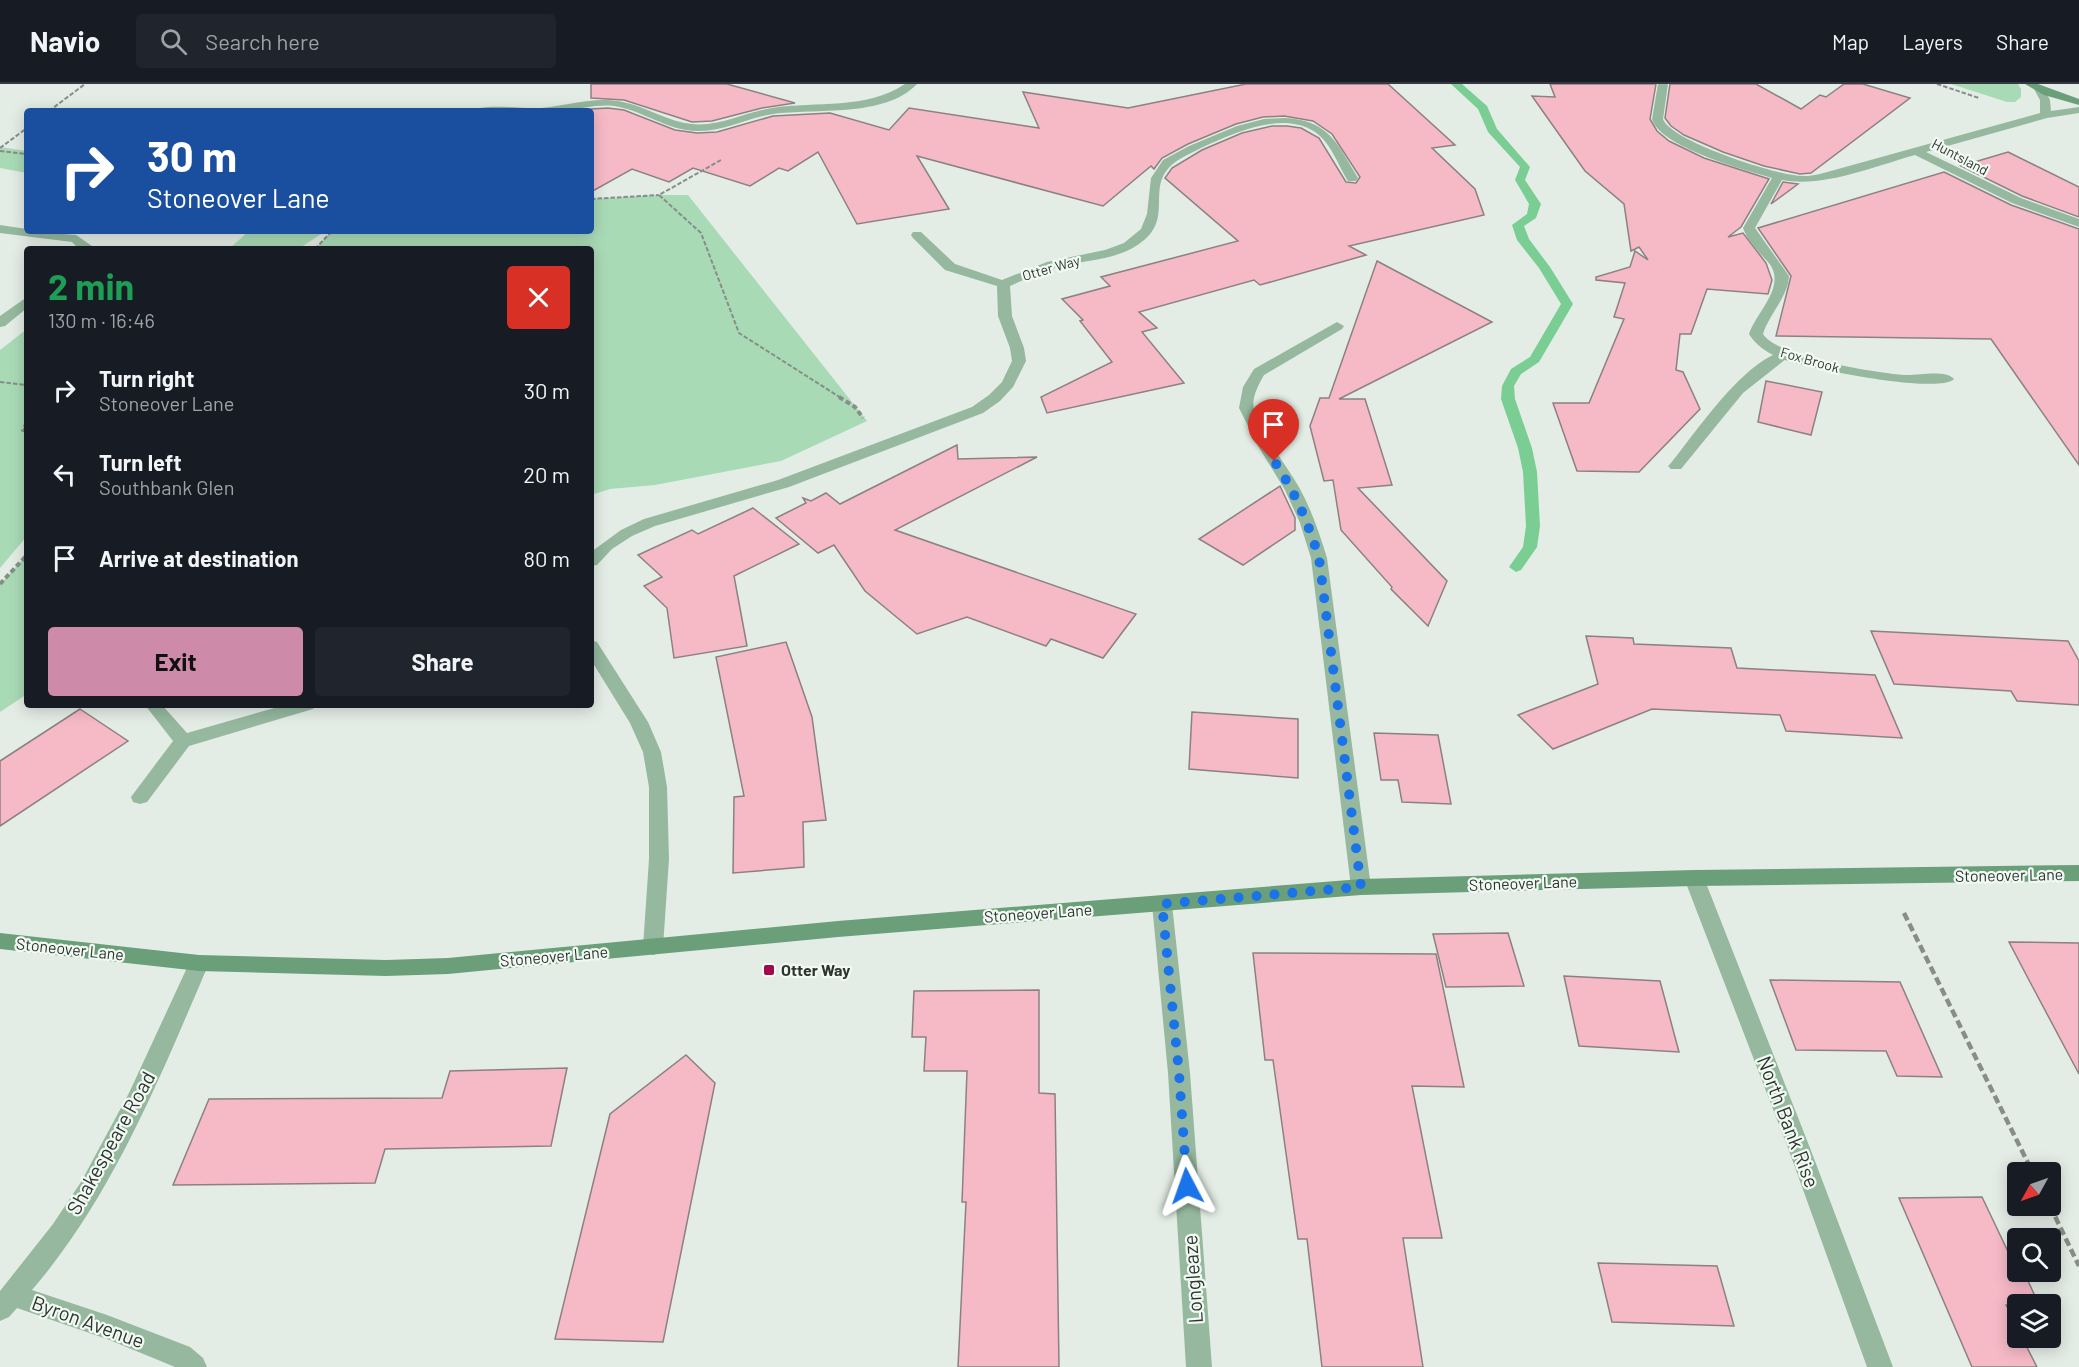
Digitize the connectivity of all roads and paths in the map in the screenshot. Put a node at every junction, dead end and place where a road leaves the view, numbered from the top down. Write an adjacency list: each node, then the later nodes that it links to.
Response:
1 (86, 84): 6 (path)
2 (912, 84): 10 (street)
3 (1663, 84): 15 (street)
4 (2034, 87): 5 (street); 9 (street)
5 (2079, 102)
6 (53, 108)
7 (564, 108): 10 (street)
8 (2079, 110): 9 (street, Huntsland)
9 (2046, 116): 13 (street, Huntsland)
10 (699, 128): 17 (path)
11 (24, 130): 12 (path)
12 (0, 149): 14 (path)
13 (1918, 152): 15 (street); 19 (street, Huntsland)
14 (24, 153)
15 (1779, 176): 31 (street, Fox Brook)
16 (1352, 178): 27 (street, Otter Way)
17 (659, 195): 18 (path); 35 (path)
18 (594, 200)
19 (2079, 223)
20 (0, 229): 21 (street)
21 (24, 232)
22 (38, 234): 25 (street)
23 (329, 234): 26 (path)
24 (917, 235): 27 (street)
25 (86, 246)
26 (318, 246)
27 (1004, 284): 35 (street, Otter Way)
28 (24, 303): 29 (street)
29 (0, 323)
30 (1337, 326): 48 (street)
31 (1784, 355): 32 (street, Fox Brook); 36 (street)
32 (1947, 380)
33 (0, 382): 34 (path)
34 (24, 385)
35 (882, 444): 38 (street, Otter Way)
36 (1676, 466)
37 (24, 558): 39 (path)
38 (594, 558)
39 (0, 584)
40 (594, 651): 51 (street)
41 (155, 708): 43 (street)
42 (297, 708): 43 (street)
43 (183, 741): 44 (street)
44 (140, 798)
45 (2079, 873): 46 (street, Stoneover Lane)
46 (1887, 877): 47 (street, Stoneover Lane); 53 (path)
47 (1694, 879): 48 (street, Stoneover Lane); 59 (street, North Bank Rise)
48 (1361, 887): 49 (street, Stoneover Lane)
49 (1162, 904): 51 (street, Stoneover Lane); 58 (street, Longleaze)
50 (0, 942): 52 (street, Stoneover Lane)
51 (653, 947): 52 (street, Stoneover Lane)
52 (199, 963): 56 (street, Shakespeare Road)
53 (2028, 1162)
54 (2055, 1216): 55 (path)
55 (2079, 1266)
56 (7, 1302): 57 (street, Byron Avenue)
57 (194, 1367)
58 (1199, 1367)
59 (1880, 1367)

